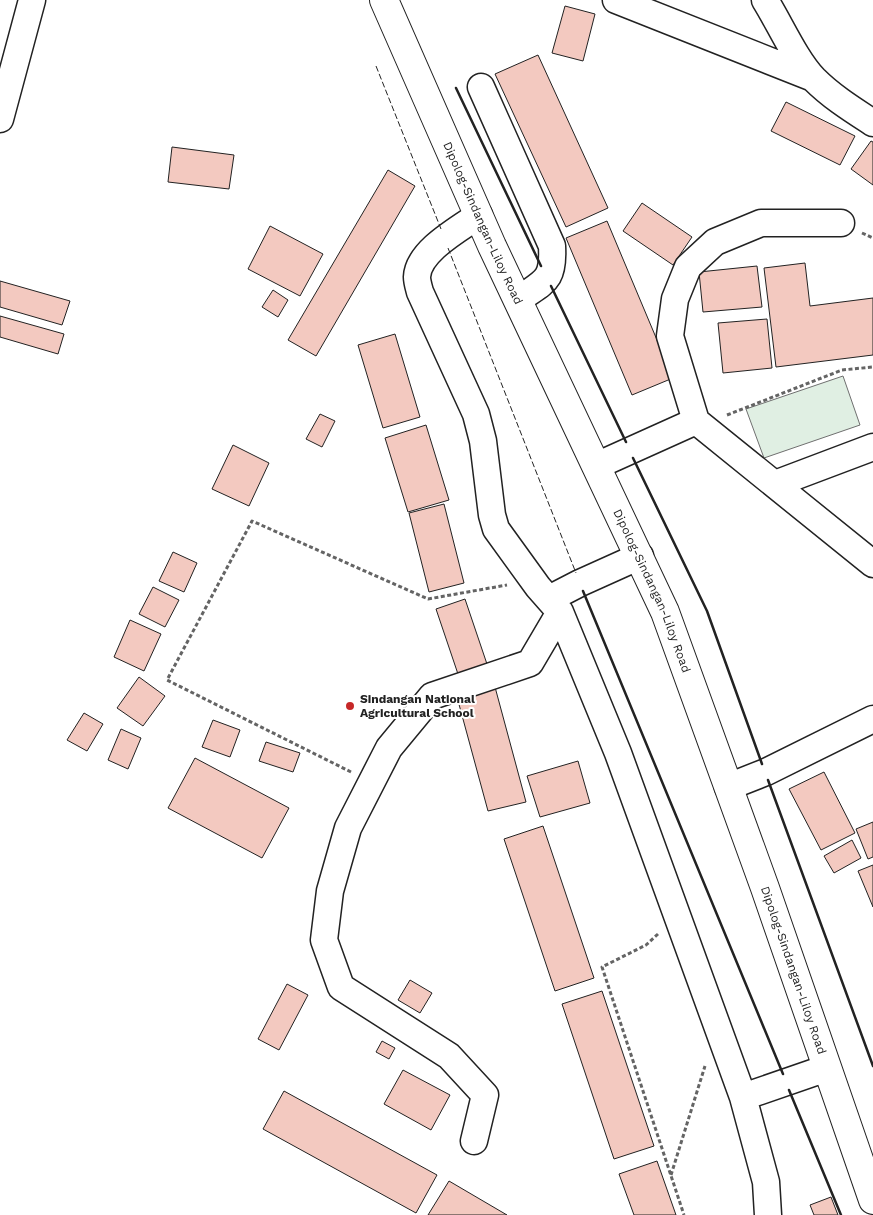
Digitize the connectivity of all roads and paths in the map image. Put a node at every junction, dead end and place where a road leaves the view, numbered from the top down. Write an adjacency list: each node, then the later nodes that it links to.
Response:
1 (32, 0): 7 (street)
2 (384, 0): 9 (highway, Dipolog-Sindangan-Liloy Road)
3 (616, 0): 5 (street)
4 (766, 0): 5 (street)
5 (813, 78): 8 (street)
6 (482, 87): 11 (street)
7 (0, 119)
8 (873, 123)
9 (479, 216): 11 (highway, Dipolog-Sindangan-Liloy Road); 19 (street)
10 (841, 223): 13 (street)
11 (518, 300): 15 (highway, Dipolog-Sindangan-Liloy Road)
12 (873, 367): 13 (path)
13 (699, 423): 15 (street); 16 (street)
14 (873, 447): 16 (street)
15 (596, 466): 17 (highway, Dipolog-Sindangan-Liloy Road)
16 (774, 484): 18 (street)
17 (640, 556): 19 (street); 22 (highway, Dipolog-Sindangan-Liloy Road)
18 (873, 564)
19 (548, 597): 21 (street); 21 (path); 23 (street)
20 (873, 718): 22 (street)
21 (371, 782): 27 (street)
22 (728, 787): 25 (highway, Dipolog-Sindangan-Liloy Road)
23 (677, 916): 26 (street); 28 (path)
24 (706, 1065): 28 (path)
25 (826, 1068): 26 (street); 29 (highway, Dipolog-Sindangan-Liloy Road)
26 (743, 1097): 31 (street)
27 (474, 1141)
28 (671, 1175): 30 (path)
29 (873, 1200)
30 (684, 1215)
31 (768, 1215)

